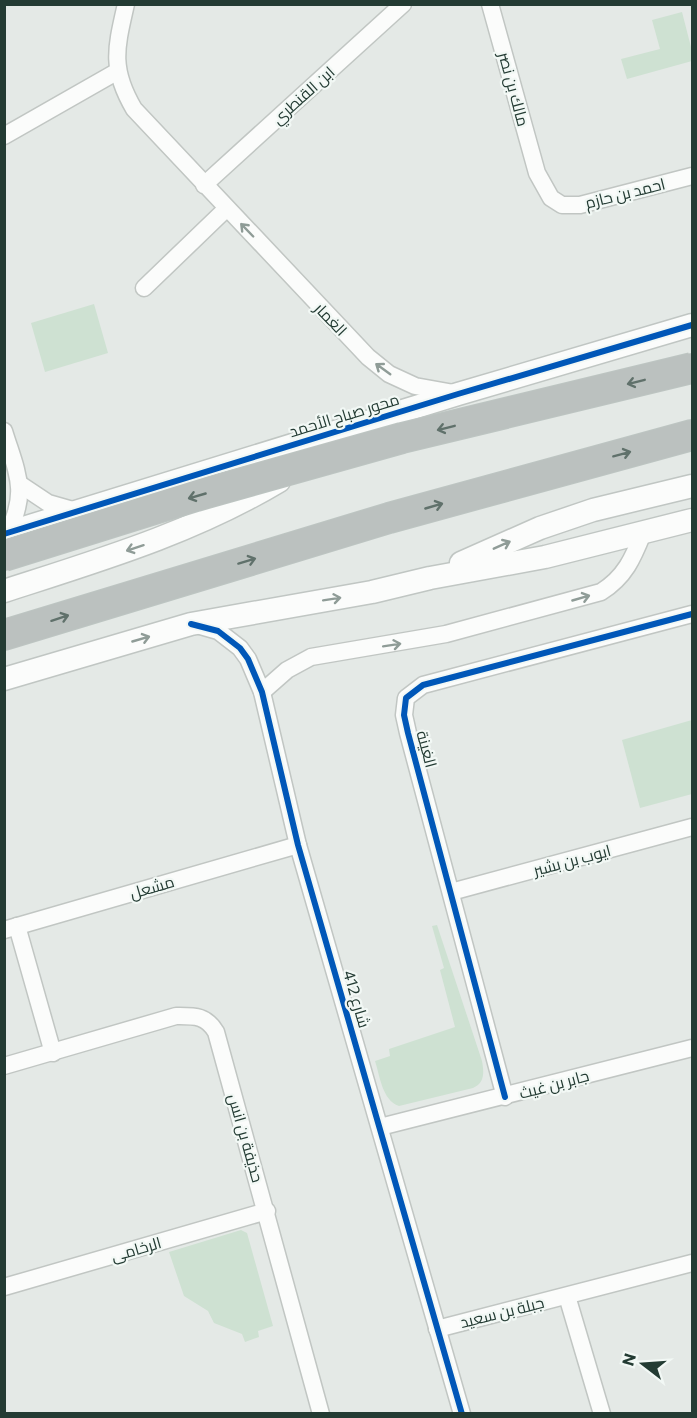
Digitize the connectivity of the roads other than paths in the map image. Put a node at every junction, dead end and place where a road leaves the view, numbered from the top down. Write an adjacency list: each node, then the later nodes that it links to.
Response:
1 (126, 4): 4 (street, الغمار)
2 (403, 4): 8 (street, ابن القنطري)
3 (490, 4): 6 (street, مالك بن نصر)
4 (117, 71): 5 (street); 8 (street, الغمار)
5 (4, 136)
6 (537, 173): 7 (street, احمد بن حازم)
7 (693, 176)
8 (204, 185): 9 (street, الغمار)
9 (226, 209): 10 (street); 13 (street, الغمار, one-way to 9)
10 (144, 288)
11 (693, 325): 13 (street, محور صباح الأحمد)
12 (693, 368): 22 (highway, one-way to 22, bridge)
13 (458, 394): 14 (street, محور صباح الأحمد)
14 (371, 421): 19 (street, محور صباح الأحمد); 24 (street, one-way to 24)
15 (4, 430): 17 (street)
16 (693, 435): 27 (highway, one-way to 16)
17 (21, 485): 19 (street); 22 (street)
18 (693, 486): 23 (street, one-way to 18)
19 (79, 512): 22 (street, محور صباح الأحمد)
20 (693, 520): 21 (street)
21 (643, 533): 23 (street); 29 (street, one-way to 21)
22 (5, 541)
23 (430, 578): 26 (street, one-way to 23)
24 (4, 591)
25 (693, 614): 32 (street, الغينة)
26 (191, 624): 28 (street, one-way to 26); 29 (street, شارع 412)
27 (4, 635)
28 (4, 679)
29 (262, 692): 31 (street, شارع 412)
30 (693, 827): 32 (street, ايوب بن بشير)
31 (298, 845): 33 (street, مشعل); 38 (street, شارع 412)
32 (451, 892): 37 (street, الغينة)
33 (11, 928): 35 (street)
34 (693, 1048): 37 (street, جابر بن غيث)
35 (53, 1053): 36 (street, حذيفة بن انس); 39 (street, حذيفة بن انس)
36 (4, 1066)
37 (505, 1097): 38 (street, جابر بن غيث)
38 (380, 1127): 43 (street, شارع 412)
39 (267, 1211): 41 (street, الرخامى); 44 (street, حذيفة بن انس)
40 (693, 1263): 42 (street, جبلة بن سعيد)
41 (4, 1287)
42 (567, 1296): 43 (street, جبلة بن سعيد); 46 (street, جبلة بن سعيد)
43 (437, 1329): 45 (street, شارع 412)
44 (321, 1413)
45 (462, 1413)
46 (602, 1413)

